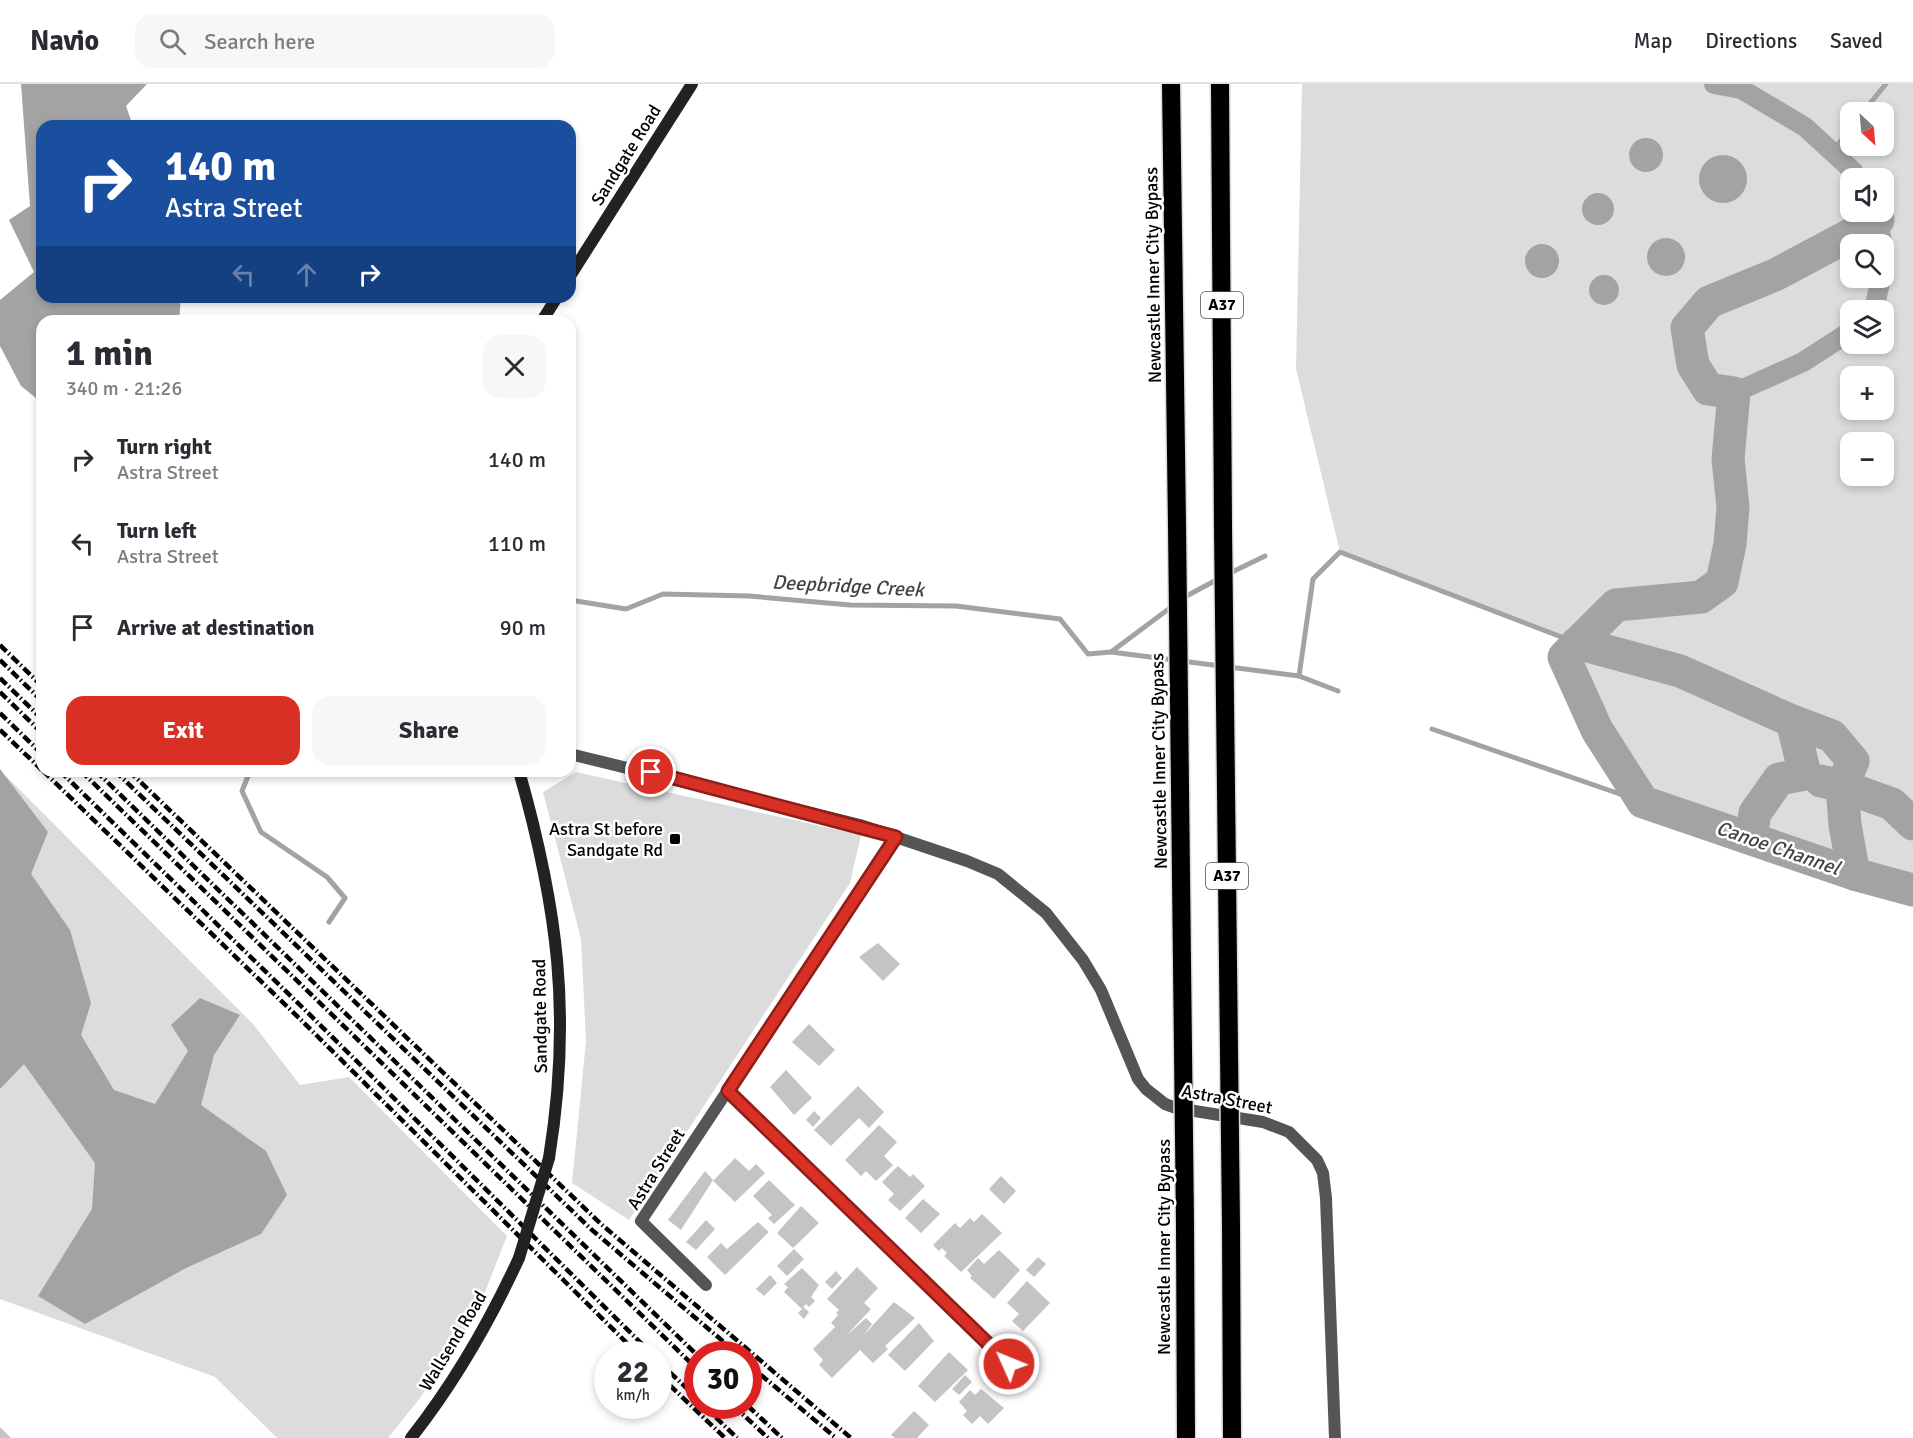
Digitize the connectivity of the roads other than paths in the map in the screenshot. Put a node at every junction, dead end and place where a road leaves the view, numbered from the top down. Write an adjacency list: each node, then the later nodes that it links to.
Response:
1 (692, 84): 4 (main road, Sandgate Road)
2 (1171, 84): 13 (highway, Newcastle Inner City Bypass / A37, bridge)
3 (1220, 84): 14 (highway, A37, bridge)
4 (576, 267)
5 (576, 755): 7 (street, Astra Street)
6 (521, 777): 9 (main road, Sandgate Road, bridge)
7 (896, 837): 8 (street, Astra Street); 15 (street, Astra Street)
8 (728, 1091): 10 (street, Astra Street); 11 (street)
9 (519, 1258): 12 (main road, Wallsend Road)
10 (706, 1285)
11 (1026, 1380)
12 (411, 1438)
13 (1186, 1438)
14 (1232, 1438)
15 (1335, 1438)

